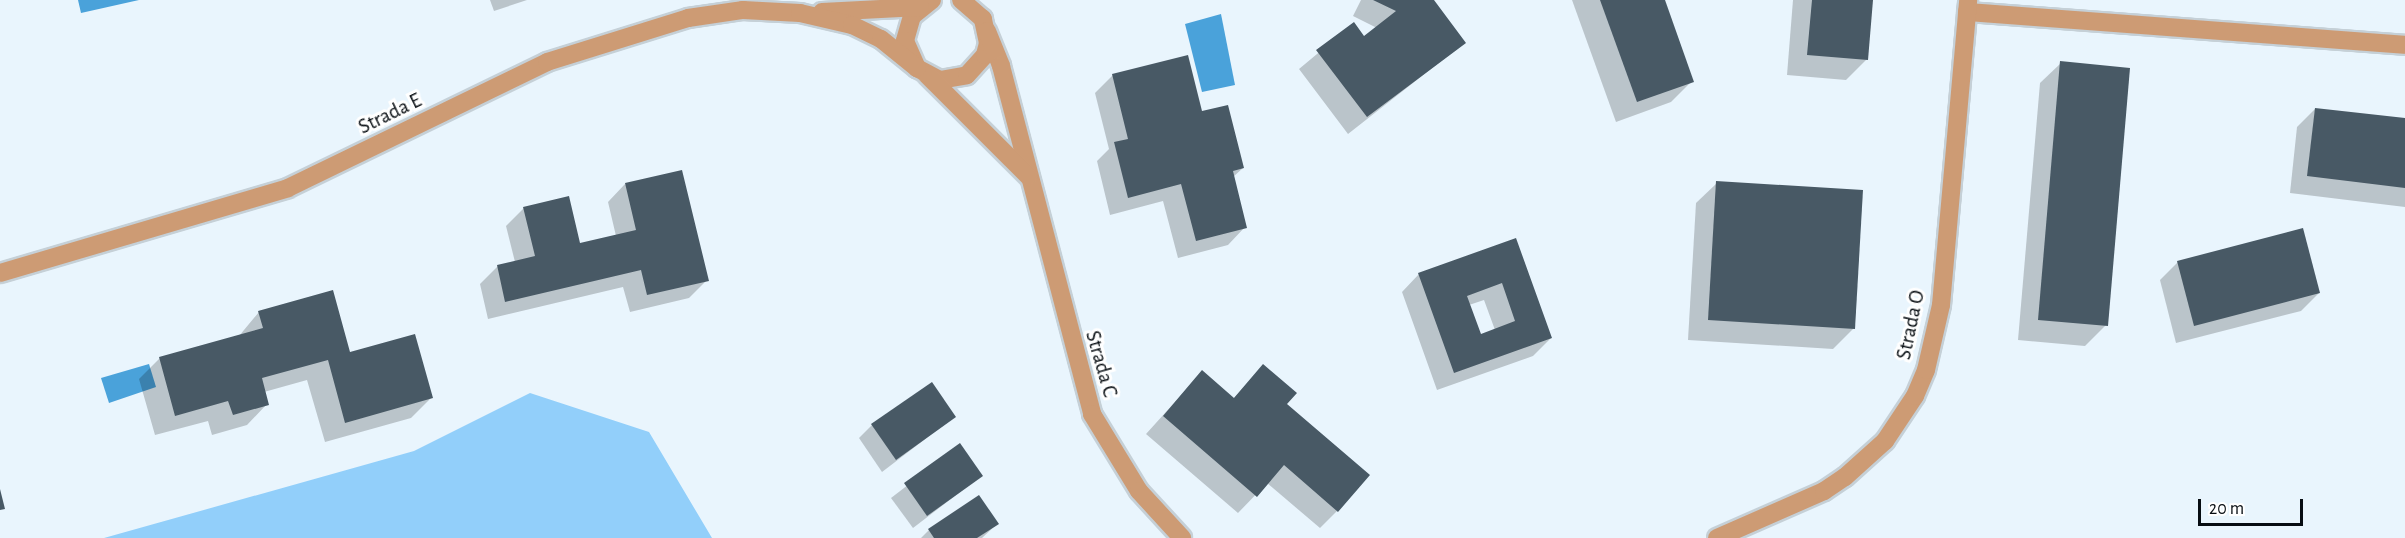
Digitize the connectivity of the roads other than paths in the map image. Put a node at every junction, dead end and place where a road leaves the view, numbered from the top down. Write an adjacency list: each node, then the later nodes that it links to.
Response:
1 (928, 2): 4 (street, Strada E); 7 (street)
2 (969, 3): 5 (street, Strada C)
3 (1968, 6): 6 (street, Strada O); 11 (street, Strada O)
4 (800, 13): 7 (street, Strada E); 9 (street, Strada E)
5 (987, 31): 7 (street); 8 (street, Strada C)
6 (2405, 45)
7 (922, 72): 8 (street)
8 (1030, 178): 10 (street, Strada C)
9 (0, 273)
10 (1182, 538)
11 (1717, 538)

